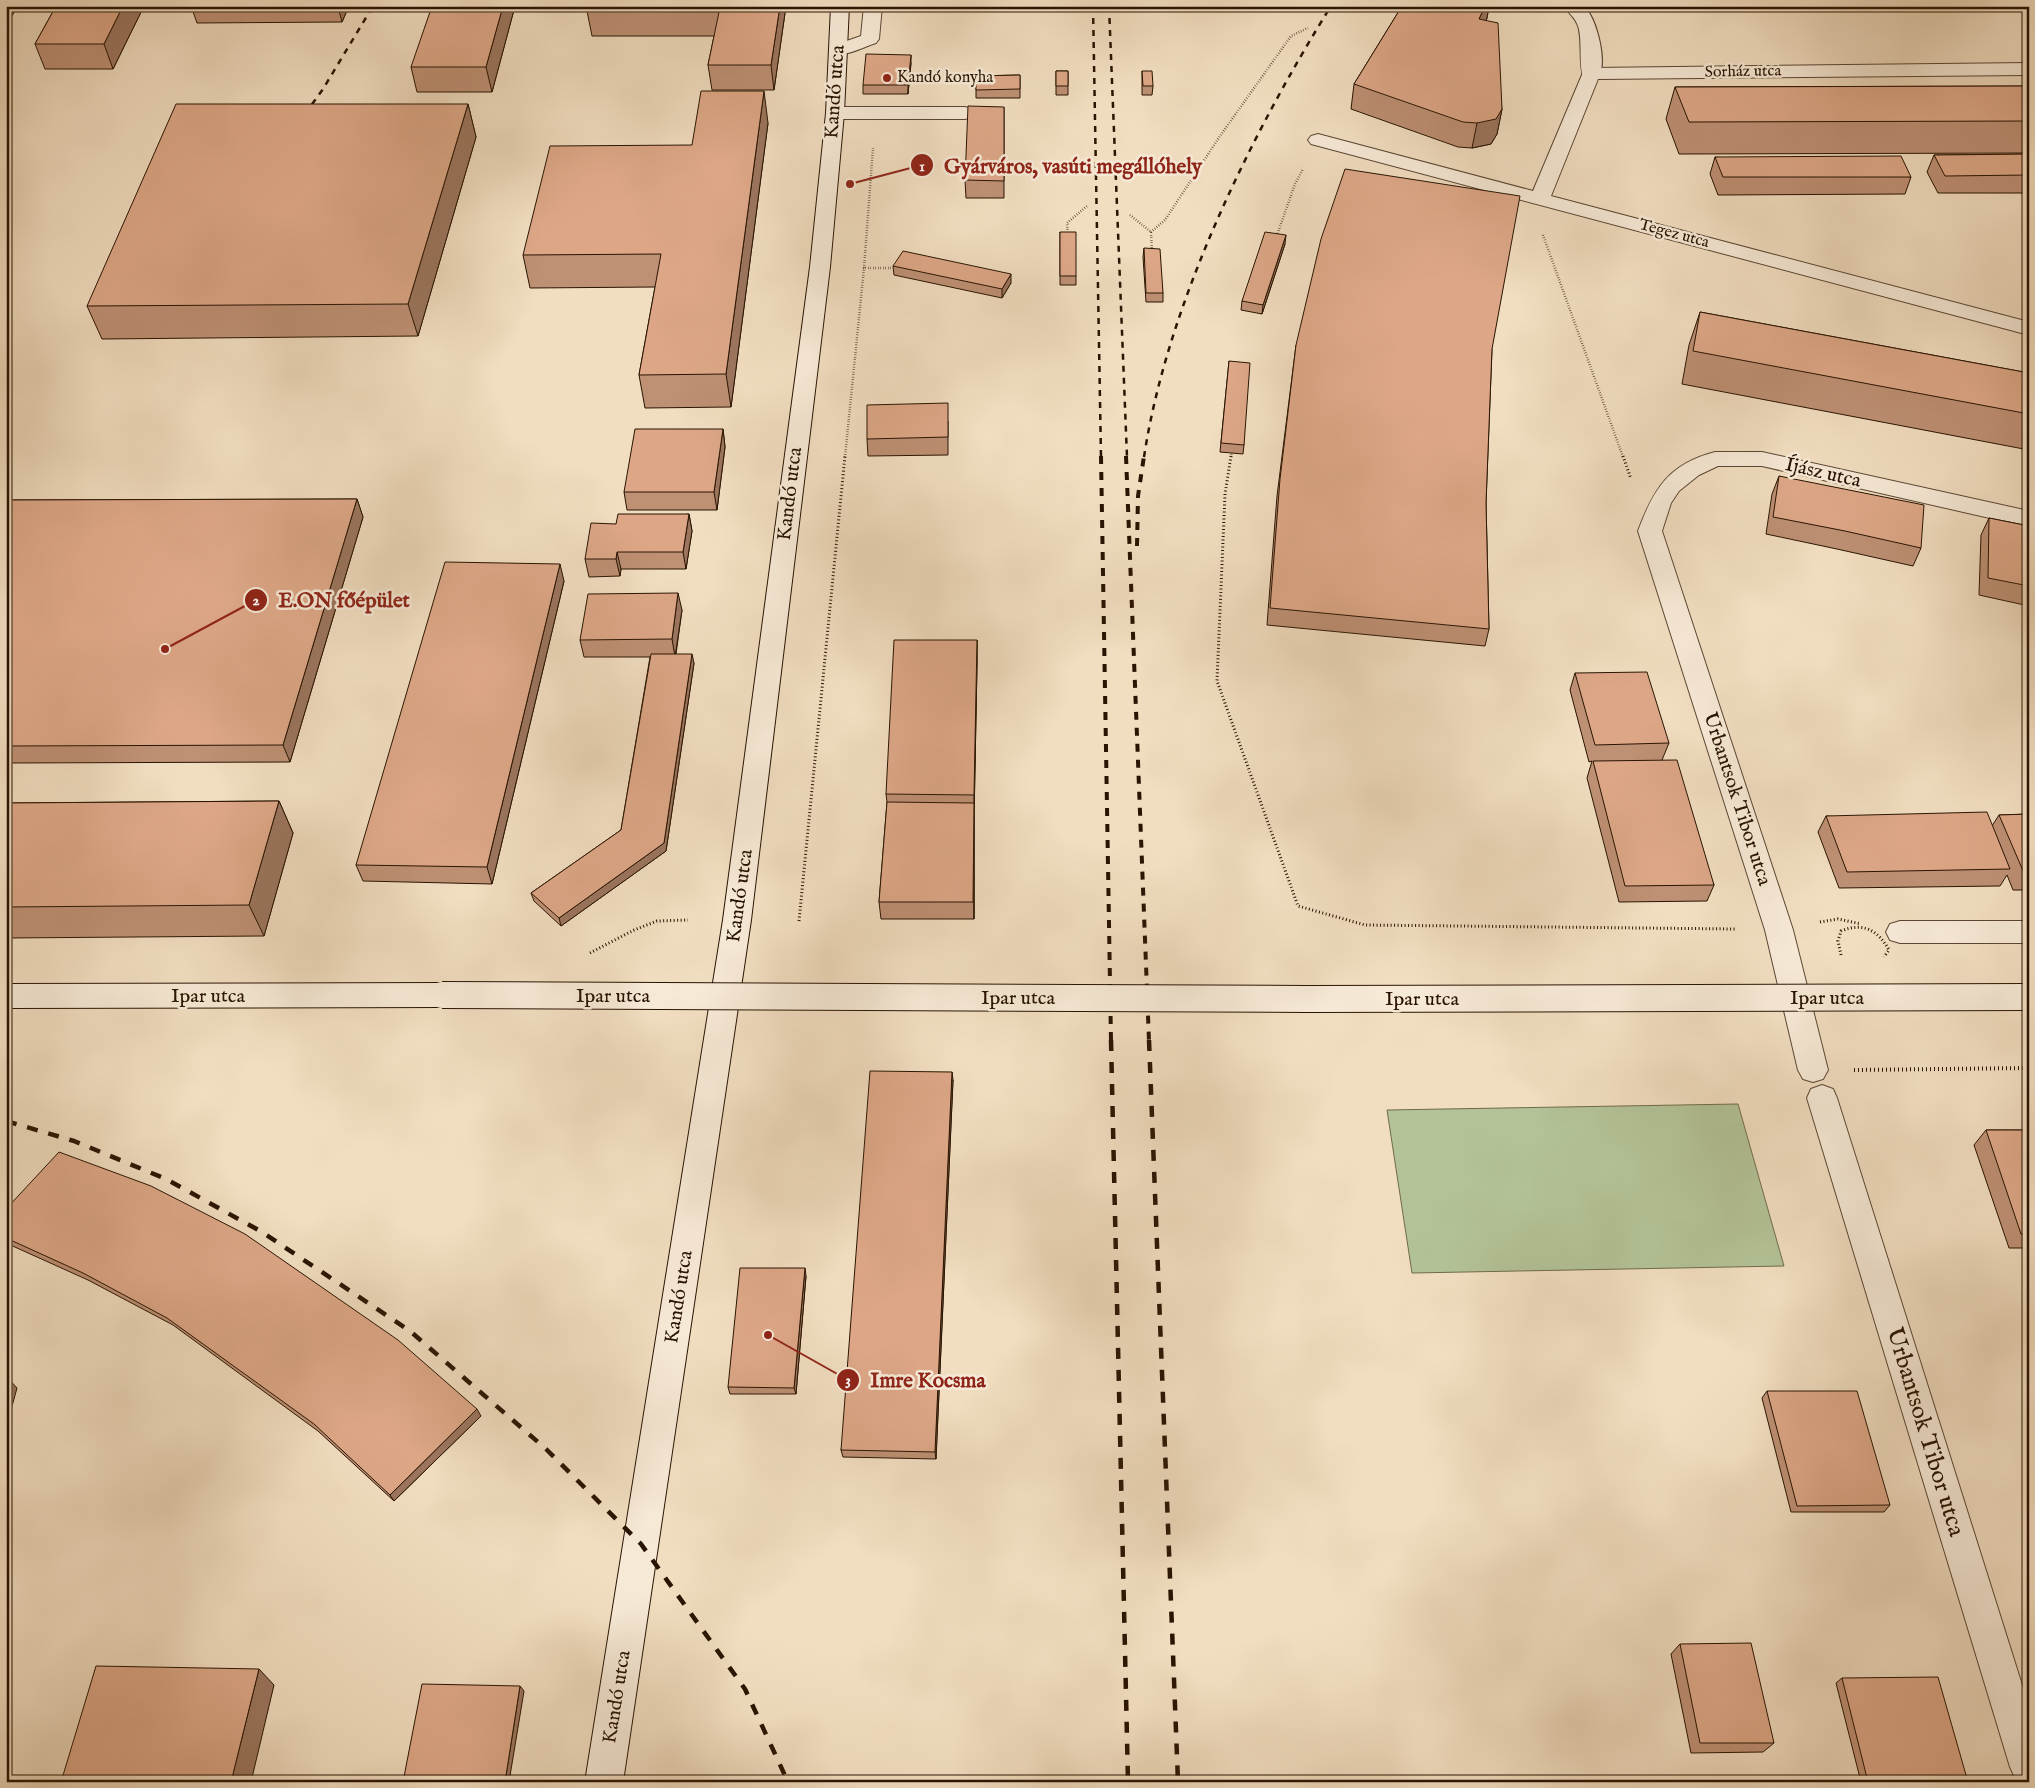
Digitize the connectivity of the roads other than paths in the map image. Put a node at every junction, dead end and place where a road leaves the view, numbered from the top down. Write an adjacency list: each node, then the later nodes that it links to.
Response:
1 (840, 6): 4 (street, Kandó utca)
2 (873, 6): 4 (street)
3 (1573, 6): 6 (street)
4 (838, 50): 7 (street, Kandó utca)
5 (2029, 69): 6 (street, Sorház utca)
6 (1591, 74): 10 (street)
7 (834, 113): 8 (street); 19 (street, Kandó utca)
8 (965, 113)
9 (1318, 140): 10 (street, Tegez utca)
10 (1540, 198): 11 (street, Tegez utca)
11 (2029, 329)
12 (2029, 519): 13 (street, Íjász utca)
13 (1650, 531): 18 (street, Urbantsok Tibor utca)
14 (1900, 932): 15 (street)
15 (2029, 932)
16 (6, 996): 17 (street, Ipar utca, bridge)
17 (2029, 997)
18 (2029, 1767)
19 (604, 1782)

